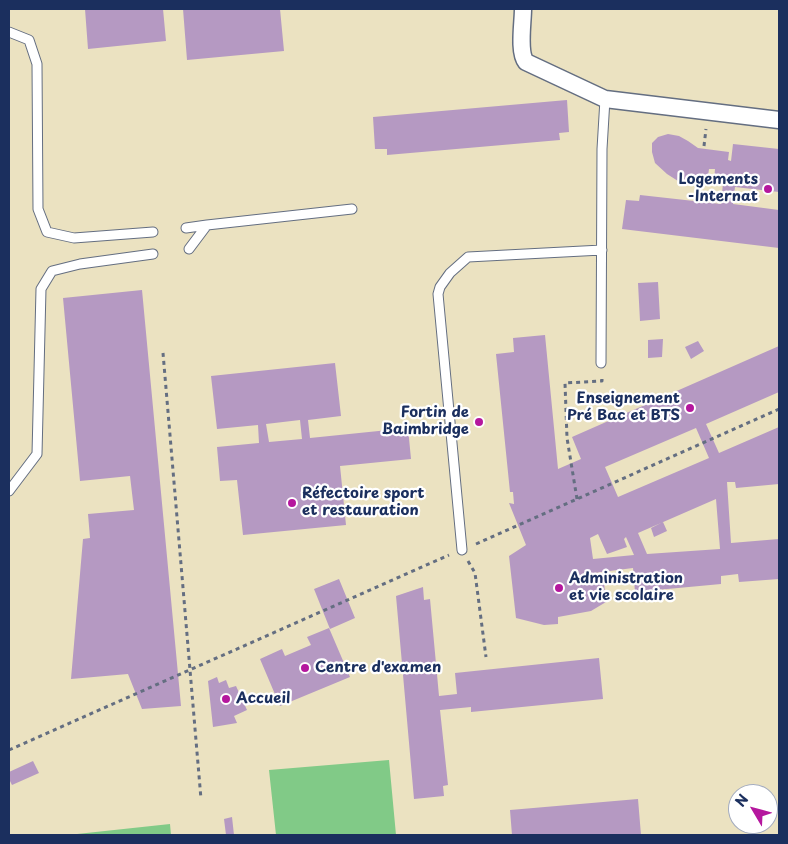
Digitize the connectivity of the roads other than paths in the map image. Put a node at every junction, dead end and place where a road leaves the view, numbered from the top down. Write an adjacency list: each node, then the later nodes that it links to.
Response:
1 (523, 9): 3 (street)
2 (9, 32): 8 (lane)
3 (605, 99): 4 (street); 10 (lane)
4 (779, 120)
5 (352, 209): 6 (lane)
6 (207, 225): 7 (lane); 9 (lane)
7 (186, 228)
8 (152, 232)
9 (188, 250)
10 (602, 250): 12 (lane); 14 (lane)
11 (153, 254): 13 (lane)
12 (601, 363)
13 (9, 491)
14 (462, 550)

